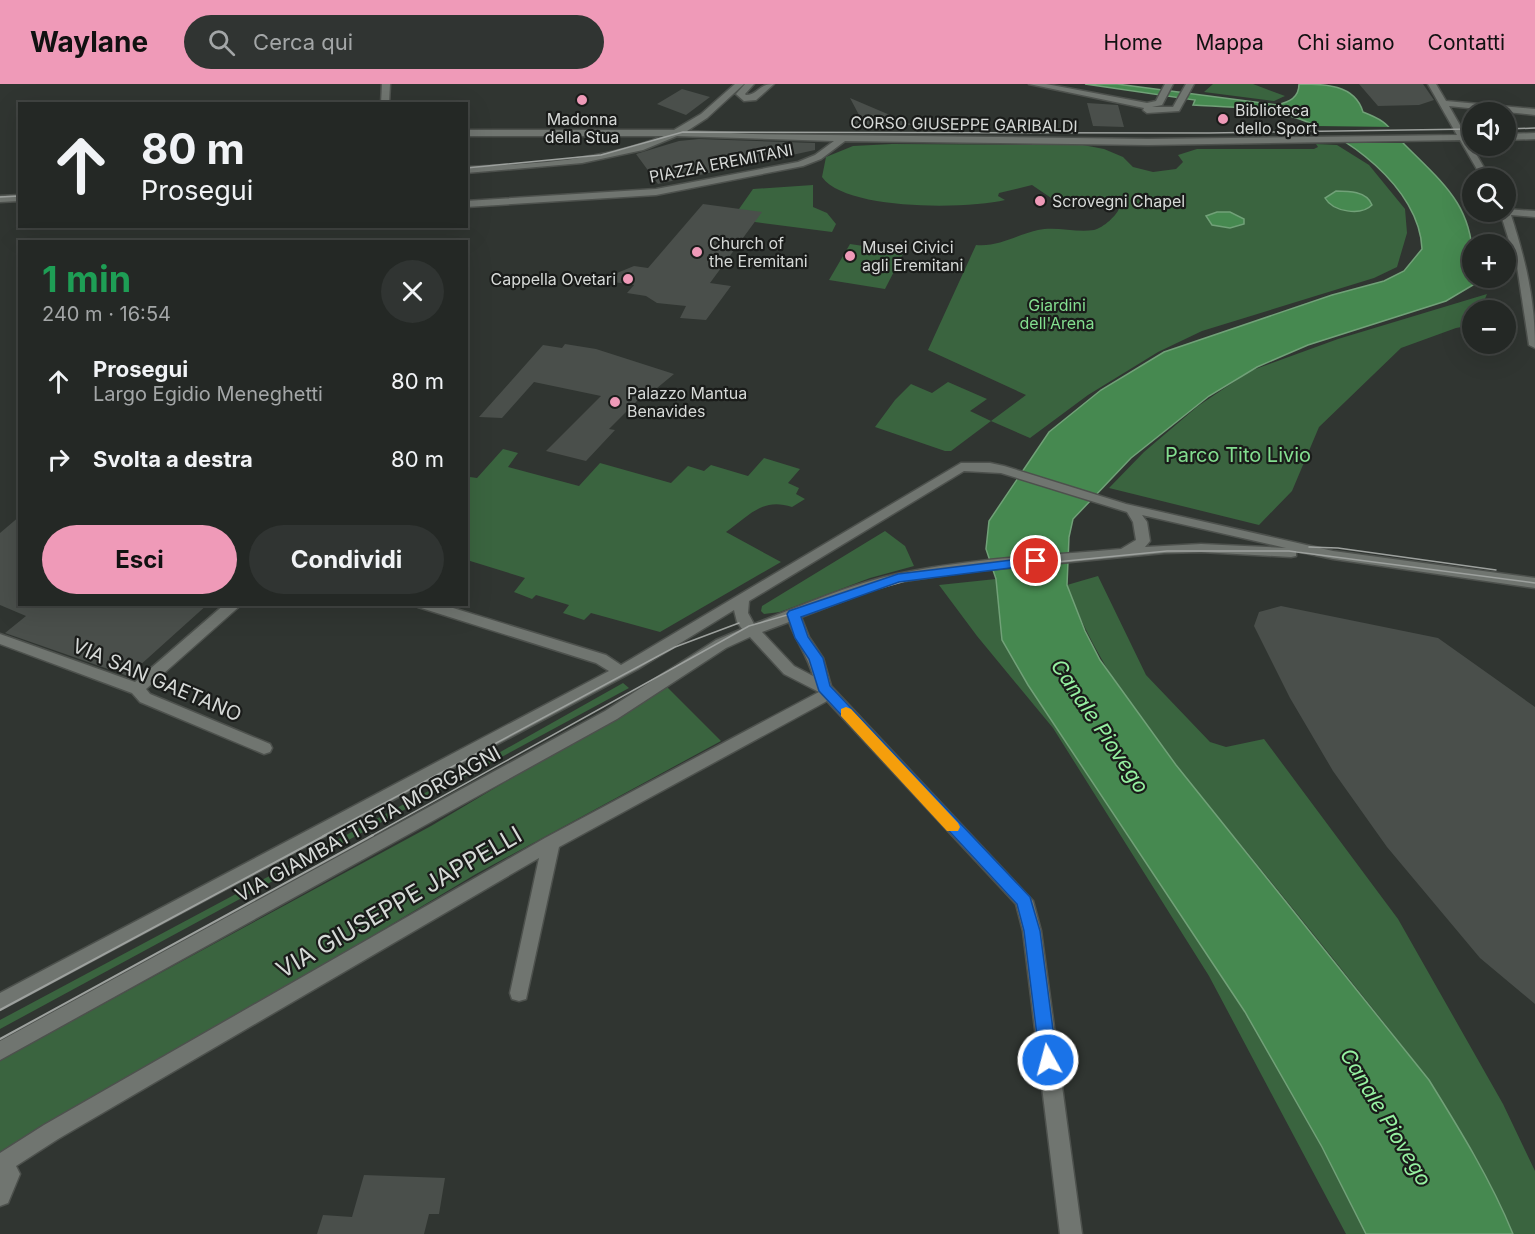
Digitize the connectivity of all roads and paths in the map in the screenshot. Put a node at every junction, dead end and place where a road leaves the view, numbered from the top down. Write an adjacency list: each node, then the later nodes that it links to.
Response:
1 (386, 84): 10 (street)
2 (740, 84): 14 (street)
3 (750, 84): 4 (street)
4 (770, 84)
5 (1034, 84): 9 (street)
6 (1432, 84): 11 (street)
7 (1167, 86): 9 (street)
8 (1189, 87): 9 (street)
9 (1115, 101)
10 (385, 102)
11 (1443, 103): 12 (street); 16 (street)
12 (1535, 112)
13 (468, 133): 14 (street, CORSO GIUSEPPE GARIBALDI)
14 (676, 133): 18 (street, CORSO GIUSEPPE GARIBALDI); 20 (street)
15 (1535, 136): 17 (street)
16 (1461, 137): 18 (street, CORSO GIUSEPPE GARIBALDI); 19 (street)
17 (1516, 137)
18 (843, 138): 23 (street, PIAZZA EREMITANI)
19 (1480, 168)
20 (468, 170)
21 (18, 198): 22 (street)
22 (0, 199)
23 (468, 204)
24 (1516, 213): 25 (street)
25 (1535, 214)
26 (1508, 222): 27 (street)
27 (1535, 345)
28 (1127, 508): 29 (street); 30 (street); 32 (street, VIA GIAMBATTISTA MORGAGNI)
29 (1112, 554): 30 (street, VIA GIAMBATTISTA MORGAGNI); 35 (street, VIA GIAMBATTISTA MORGAGNI)
30 (1333, 555): 31 (street)
31 (1535, 583)
32 (742, 602): 36 (street); 38 (street, VIA GIAMBATTISTA MORGAGNI)
33 (233, 606): 39 (street)
34 (429, 606): 38 (street)
35 (794, 614): 36 (street, VIA GIAMBATTISTA MORGAGNI); 40 (street)
36 (752, 630): 40 (street); 45 (street, VIA GIAMBATTISTA MORGAGNI)
37 (0, 639): 39 (street, VIA SAN GAETANO)
38 (620, 672): 44 (street, VIA GIAMBATTISTA MORGAGNI)
39 (137, 690): 41 (street, VIA SAN GAETANO)
40 (826, 690): 42 (street, VIA GIUSEPPE JAPPELLI); 48 (street)
41 (264, 748)
42 (551, 843): 43 (street); 46 (street, VIA GIUSEPPE JAPPELLI)
43 (519, 993)
44 (0, 1002)
45 (0, 1051)
46 (1, 1164): 47 (street)
47 (0, 1196)
48 (1071, 1234)

